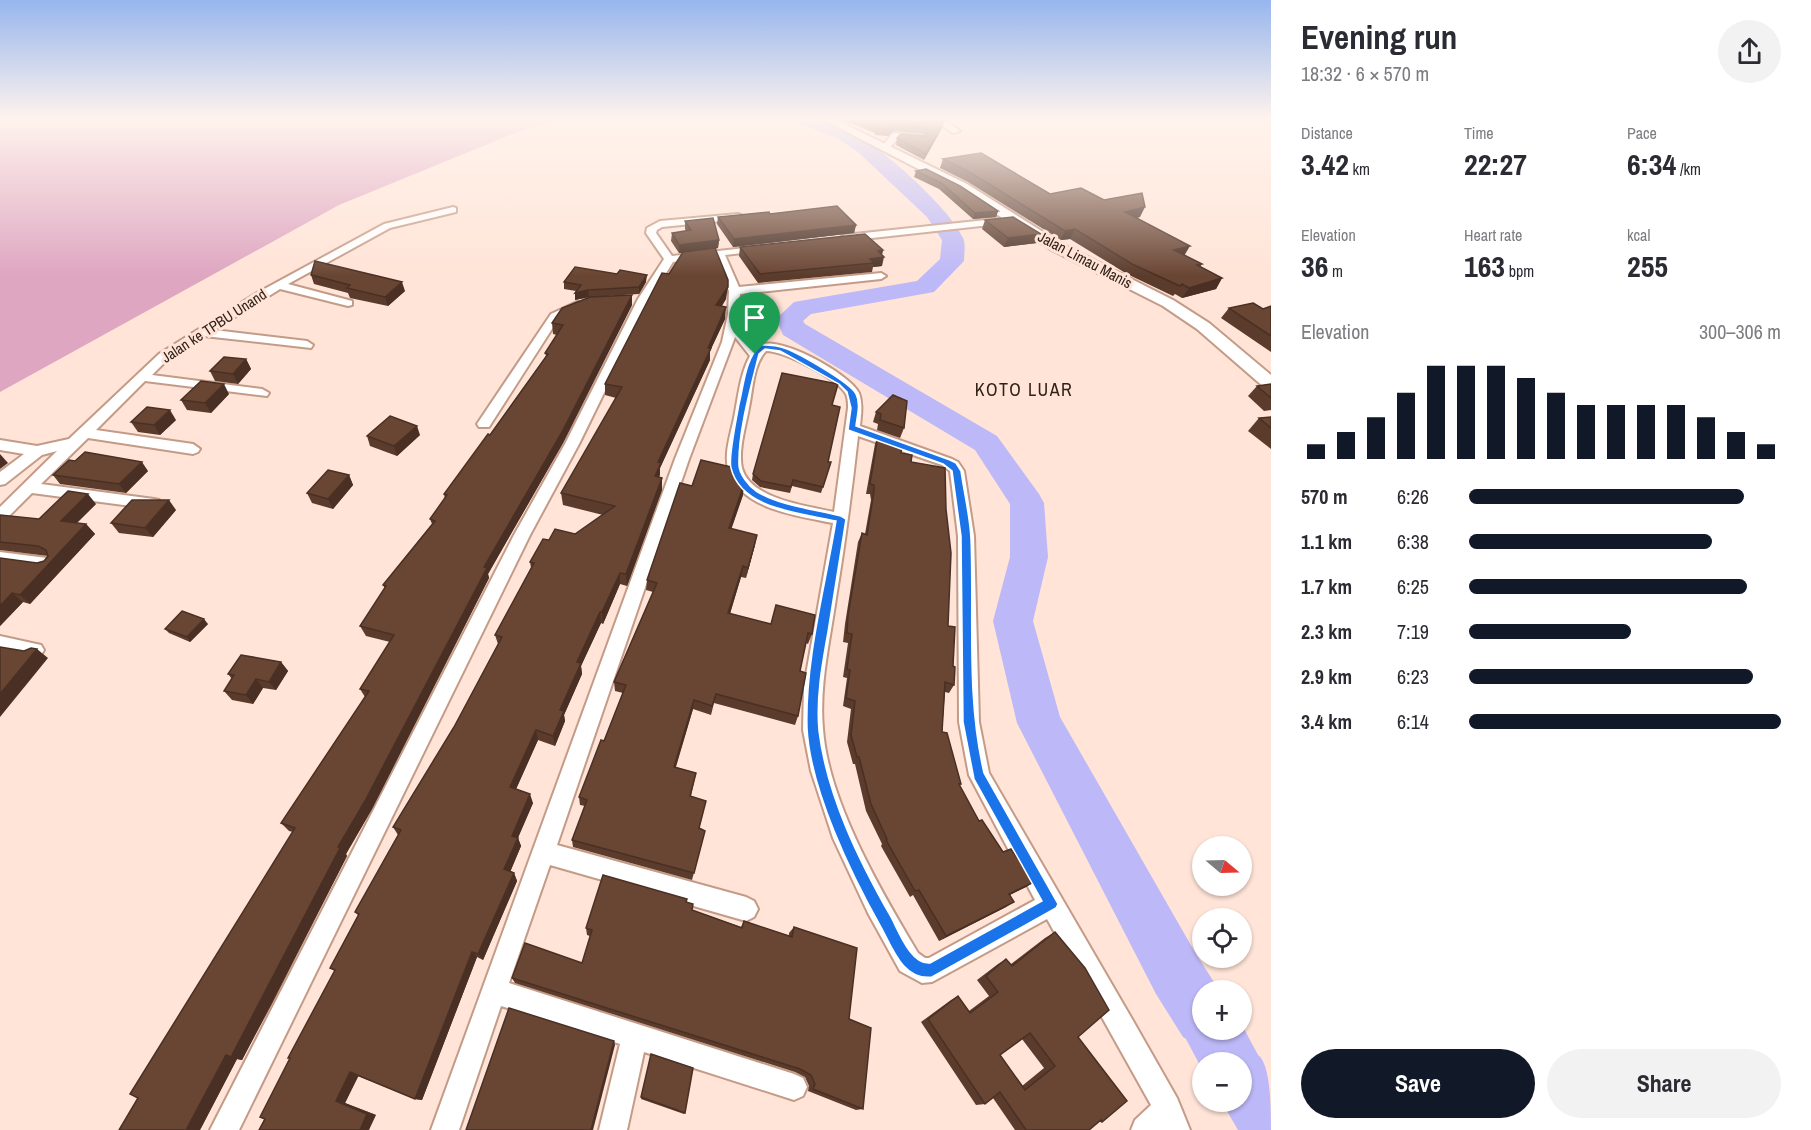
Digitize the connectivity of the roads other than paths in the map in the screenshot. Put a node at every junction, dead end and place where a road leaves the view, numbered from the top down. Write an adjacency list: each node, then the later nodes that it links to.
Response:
1 (930, 171): 4 (street, Jalan Limau Manis)
2 (453, 210): 10 (street, Jalan ke TPBU Unand)
3 (754, 216): 8 (street)
4 (1012, 220): 5 (street); 21 (street, Jalan Limau Manis)
5 (824, 240)
6 (777, 246): 7 (street)
7 (719, 253): 8 (street); 11 (street)
8 (669, 259): 12 (street)
9 (881, 276): 11 (street)
10 (278, 285): 15 (street); 17 (street, Jalan ke TPBU Unand)
11 (735, 291): 16 (street)
12 (644, 299): 13 (street); 46 (street)
13 (624, 301)
14 (589, 302): 23 (street)
15 (348, 303)
16 (731, 325): 19 (street); 39 (street)
17 (201, 332): 18 (street); 20 (street, Jalan ke TPBU Unand)
18 (307, 345)
19 (755, 354): 24 (street); 34 (street)
20 (142, 377): 22 (street); 25 (street, Jalan ke TPBU Unand)
21 (1271, 384)
22 (262, 393)
23 (484, 424)
24 (851, 428): 34 (street); 40 (street)
25 (87, 433): 26 (street, Jalan ke TPBU Unand); 28 (street)
26 (74, 443): 29 (street, Jalan ke TPBU Unand); 31 (street)
27 (0, 445): 29 (street)
28 (193, 449)
29 (37, 451): 30 (street, Jalan ke TPBU Unand)
30 (0, 480)
31 (30, 488): 32 (street); 33 (street)
32 (154, 504)
33 (0, 516)
34 (841, 519): 40 (street)
35 (0, 558): 36 (street)
36 (47, 564)
37 (0, 644): 38 (street)
38 (34, 650)
39 (542, 852): 41 (street); 42 (street)
40 (1051, 904): 45 (street)
41 (746, 909)
42 (494, 991): 43 (street); 47 (street)
43 (635, 1038): 44 (street); 48 (street)
44 (794, 1087)
45 (1172, 1119): 49 (street)
46 (224, 1130)
47 (445, 1130)
48 (613, 1130)
49 (1145, 1130)

